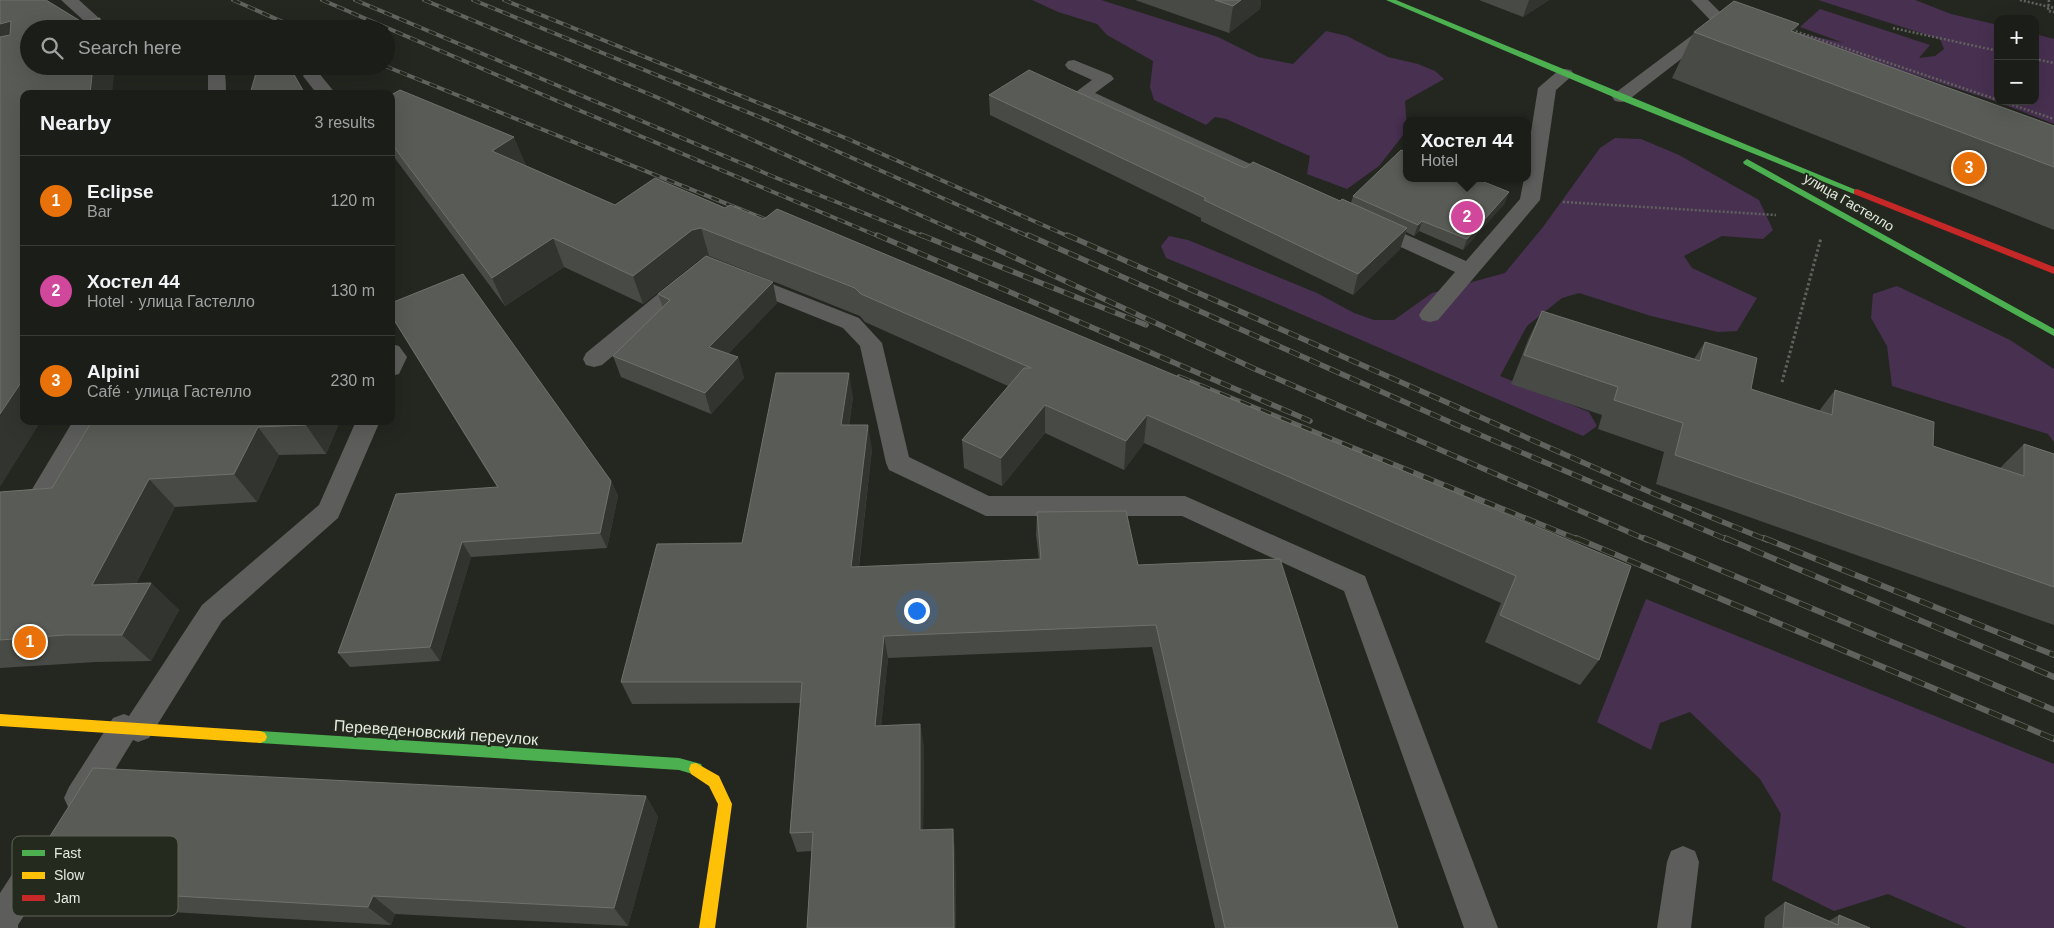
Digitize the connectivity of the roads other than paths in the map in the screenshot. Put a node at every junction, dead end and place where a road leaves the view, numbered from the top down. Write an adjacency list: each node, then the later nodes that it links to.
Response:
1 (69, 0): 4 (lane)
2 (1390, 0): 8 (street, улица Гастелло)
3 (1699, 0): 5 (lane)
4 (92, 20)
5 (1721, 22): 6 (lane); 13 (lane)
6 (1758, 36)
7 (1074, 65): 14 (lane)
8 (1565, 74): 13 (street, улица Гастелло); 16 (lane)
9 (217, 75): 11 (lane)
10 (312, 76): 12 (lane)
11 (217, 90)
12 (324, 90)
13 (1624, 98): 17 (street, улица Гастелло); 19 (street, улица Гастелло)
14 (1280, 184)
15 (1361, 221): 16 (lane)
16 (1468, 270): 18 (lane)
17 (2054, 271)
18 (1430, 315)
19 (2054, 333)
20 (594, 359): 31 (lane)
21 (83, 425): 23 (lane)
22 (366, 425): 25 (lane)
23 (44, 491)
24 (0, 720): 25 (street, Переведеновский переулок)
25 (131, 728): 26 (lane); 30 (street, Переведеновский переулок)
26 (55, 836)
27 (1683, 862): 32 (lane)
28 (12, 905): 29 (lane)
29 (1, 928)
30 (707, 928)
31 (1481, 928)
32 (1674, 928)

